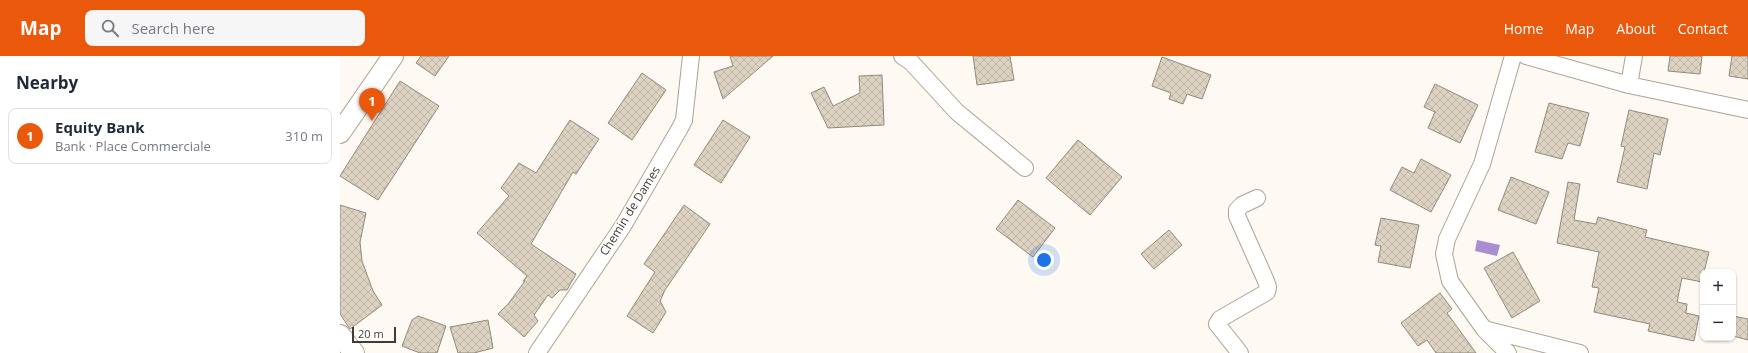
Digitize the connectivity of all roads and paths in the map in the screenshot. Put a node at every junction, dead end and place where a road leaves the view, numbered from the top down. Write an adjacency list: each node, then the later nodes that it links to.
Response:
1 (393, 56): 9 (street)
2 (691, 56): 17 (street, Chemin de Dames)
3 (902, 56): 10 (street)
4 (1513, 56): 12 (street)
5 (1526, 56): 7 (street)
6 (1634, 56): 7 (street)
7 (1629, 85): 8 (street)
8 (1748, 110)
9 (340, 133)
10 (1025, 168)
11 (1257, 198): 18 (street)
12 (1484, 329): 19 (street); 20 (street)
13 (340, 335): 16 (street)
14 (340, 350): 15 (street)
15 (349, 353)
16 (354, 353)
17 (537, 353)
18 (1240, 353)
19 (1508, 353)
20 (1580, 353)

